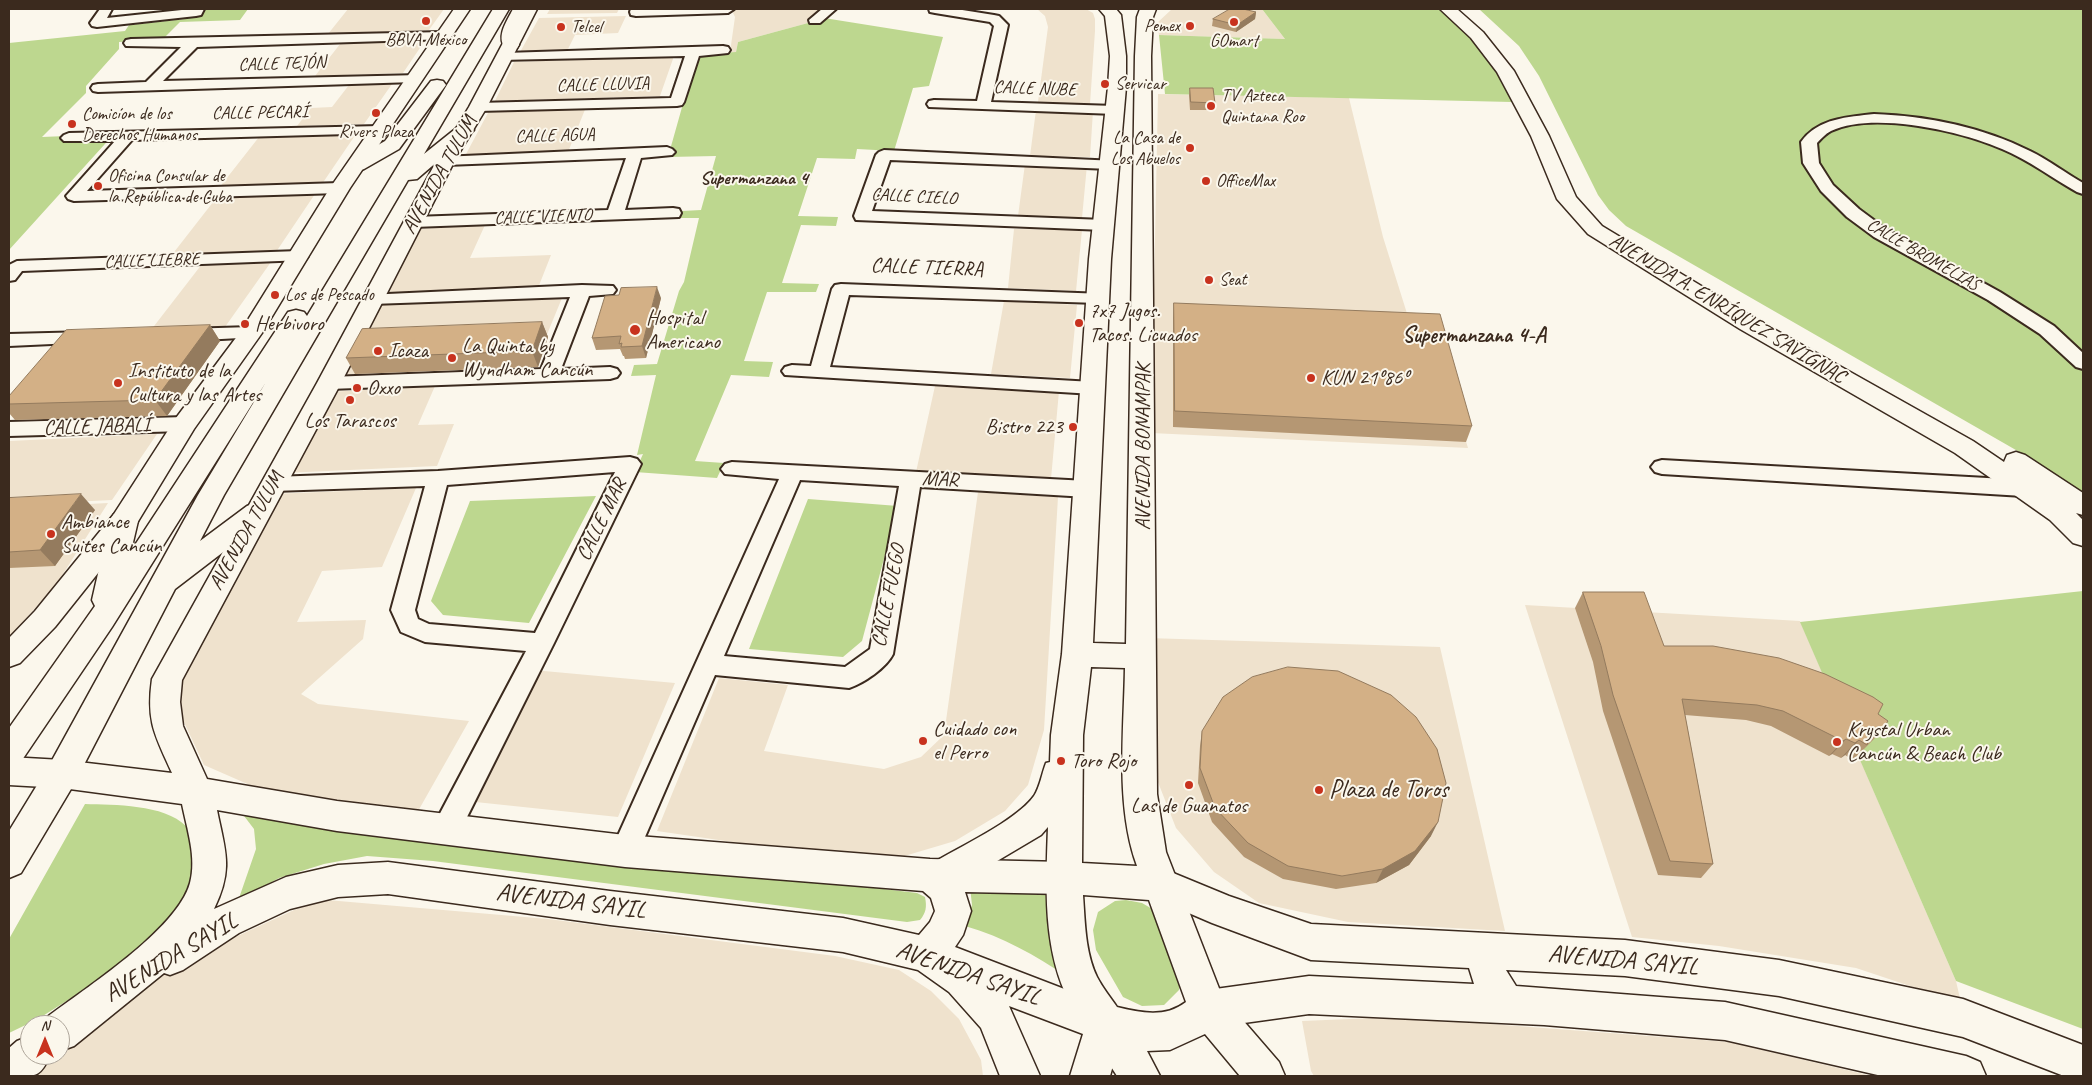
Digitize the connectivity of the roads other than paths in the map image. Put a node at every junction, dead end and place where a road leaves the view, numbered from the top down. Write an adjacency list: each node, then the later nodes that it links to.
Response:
1 (106, 9): 2 (street)
2 (198, 9)
3 (462, 9): 17 (street)
4 (486, 9): 25 (street)
5 (502, 9): 42 (street, AVENIDA TULUM)
6 (521, 9): 21 (street)
7 (530, 9): 21 (street, AVENIDA TULUM)
8 (728, 9): 15 (street)
9 (830, 9): 16 (street)
10 (935, 9): 31 (street, CALLE NUBE)
11 (1448, 9): 74 (street, AVENIDA A. ENRÍQUEZ SAVIGNAC)
12 (1470, 9): 76 (street, AVENIDA A. ENRÍQUEZ SAVIGNAC)
13 (1108, 11): 23 (street)
14 (1150, 11): 24 (street, AVENIDA BONAMPAK)
15 (636, 12)
16 (815, 20)
17 (443, 36): 19 (street, CALLE TEJÓN); 25 (street)
18 (131, 43): 19 (street, CALLE TEJÓN)
19 (193, 43): 26 (street)
20 (723, 50): 22 (street, CALLE LLUVIA)
21 (508, 51): 22 (street, CALLE LLUVIA); 32 (street, AVENIDA TULUM)
22 (693, 52): 32 (street, CALLE LLUVIA)
23 (1118, 56): 24 (street); 29 (street)
24 (1143, 56): 27 (street, AVENIDA BONAMPAK)
25 (426, 82): 26 (street, CALLE TEJÓN); 33 (street); 40 (street); 81 (street)
26 (150, 86): 28 (street, CALLE TEJÓN)
27 (1144, 87): 29 (street); 85 (street, AVENIDA BONAMPAK)
28 (98, 88)
29 (1116, 99): 31 (street, CALLE NUBE); 41 (street)
30 (934, 104): 31 (street, CALLE NUBE)
31 (983, 106)
32 (478, 107): 34 (street, AVENIDA TULUM)
33 (380, 130): 35 (street, CALLE PECARÍ); 40 (street)
34 (465, 130): 39 (street, AVENIDA TULUM); 42 (street)
35 (128, 136): 36 (street, CALLE PECARÍ); 43 (street)
36 (69, 138)
37 (667, 152): 38 (street, CALLE AGUA)
38 (635, 153): 39 (street, CALLE AGUA); 46 (street)
39 (446, 160): 47 (street, AVENIDA TULUM)
40 (357, 164): 43 (street)
41 (1110, 164): 48 (street); 48 (street, CALLE CIELO)
42 (395, 187): 80 (street, AVENIDA TULUM)
43 (340, 188): 49 (street)
44 (2083, 189): 59 (street, CALLE BROMELIAS)
45 (673, 213): 46 (street, CALLE VIENTO)
46 (615, 215): 47 (street, CALLE VIENTO)
47 (414, 222): 54 (street, AVENIDA TULUM)
48 (1104, 224): 53 (street)
49 (299, 256): 50 (street, CALLE LIEBRE); 55 (street)
50 (9, 276)
51 (582, 290): 52 (street); 54 (street); 63 (street)
52 (607, 290)
53 (1098, 298): 62 (street, CALLE TIERRA); 65 (street)
54 (372, 299): 64 (street, AVENIDA TULUM)
55 (251, 333): 56 (street); 66 (street)
56 (164, 336)
57 (106, 337): 58 (street)
58 (9, 340)
59 (2083, 363)
60 (792, 371): 62 (street)
61 (610, 372): 63 (street)
62 (819, 372): 65 (street)
63 (549, 374): 64 (street)
64 (329, 383): 73 (street, AVENIDA TULUM)
65 (1093, 388): 75 (street)
66 (185, 424): 67 (street, CALLE JABALÍ); 78 (street)
67 (9, 429)
68 (1662, 467): 74 (street)
69 (732, 469): 70 (street)
70 (792, 473): 72 (street, MAR); 86 (street)
71 (438, 478): 73 (street, CALLE MAR); 82 (street); 82 (street, CALLE MAR)
72 (911, 478): 75 (street, MAR); 86 (street, CALLE FUEGO)
73 (273, 484): 77 (street, AVENIDA TULUM)
74 (2023, 488): 79 (street, AVENIDA A. ENRÍQUEZ SAVIGNAC)
75 (1087, 489): 83 (street)
76 (2080, 500)
77 (256, 513): 80 (street); 91 (street, AVENIDA TULUM)
78 (124, 521): 81 (street); 84 (street)
79 (2083, 536)
80 (162, 586): 90 (street, AVENIDA TULUM)
81 (102, 619): 88 (street)
82 (542, 643): 92 (street, CALLE MAR)
83 (1077, 654): 85 (street); 87 (street)
84 (9, 655)
85 (1142, 657): 97 (street, AVENIDA BONAMPAK)
86 (708, 664): 93 (street)
87 (1067, 735): 95 (street); 96 (street)
88 (9, 752)
89 (9, 770): 90 (street)
90 (62, 774): 91 (street); 94 (street, AVENIDA TULUM)
91 (196, 791): 92 (street); 101 (street, AVENIDA TULUM)
92 (446, 830): 93 (street)
93 (625, 851): 95 (street)
94 (9, 862)
95 (937, 875): 96 (street); 99 (street)
96 (1064, 878): 97 (street, AVENIDA SAYIL); 104 (street)
97 (1161, 884): 98 (street, AVENIDA SAYIL); 102 (street, AVENIDA BONAMPAK)
98 (1470, 951): 100 (street); 109 (street, AVENIDA SAYIL)
99 (926, 954): 101 (street, AVENIDA SAYIL); 104 (street, AVENIDA SAYIL); 111 (street)
100 (1488, 1003): 102 (street); 115 (street)
101 (93, 1006): 103 (street, AVENIDA SAYIL); 105 (street, AVENIDA TULUM)
102 (1208, 1009): 104 (street, AVENIDA SAYIL); 114 (street)
103 (70, 1018)
104 (1106, 1023): 112 (street); 113 (street)
105 (70, 1024)
106 (20, 1046): 107 (street)
107 (9, 1052)
108 (20, 1064): 110 (street)
109 (2083, 1064)
110 (9, 1073)
111 (1020, 1076)
112 (1090, 1076)
113 (1140, 1076)
114 (1265, 1076)
115 (1966, 1076)

